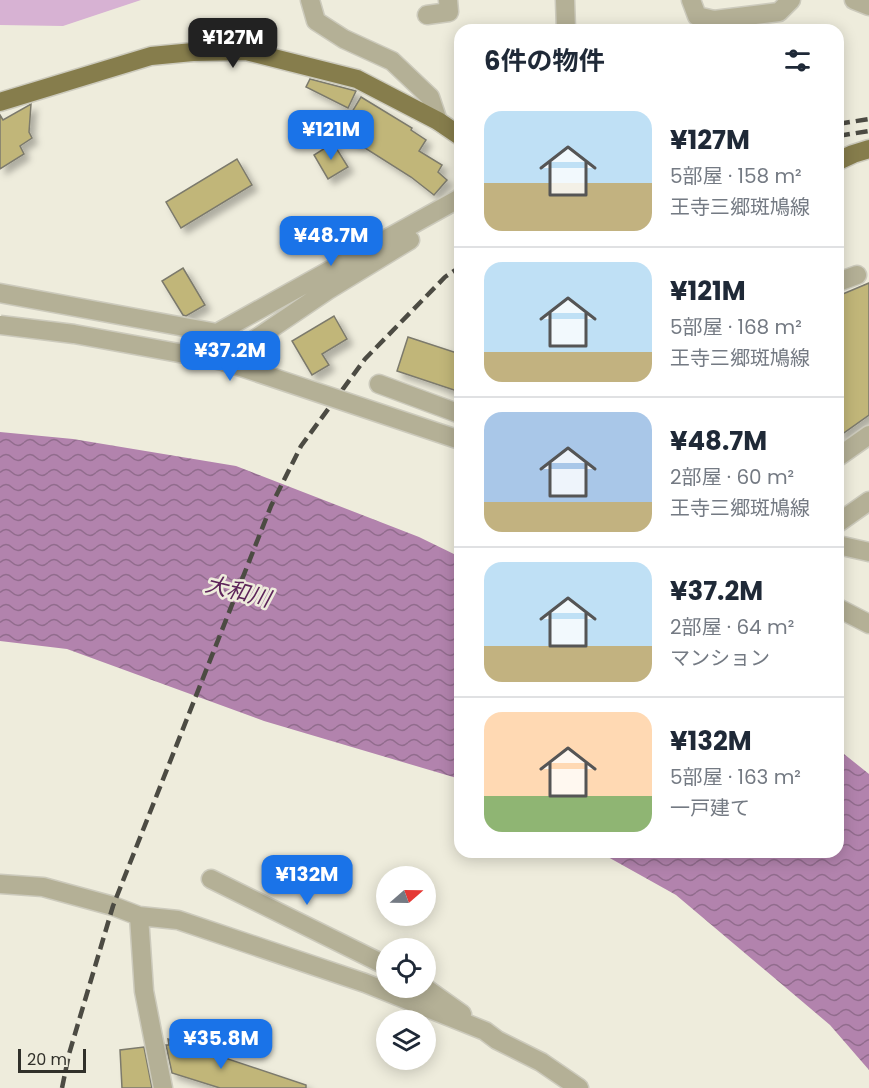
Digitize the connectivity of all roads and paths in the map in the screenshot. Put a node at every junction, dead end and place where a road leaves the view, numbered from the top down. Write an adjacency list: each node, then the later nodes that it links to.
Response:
1 (310, 0): 11 (street)
2 (448, 0): 8 (street)
3 (565, 0): 9 (street)
4 (691, 0): 5 (street)
5 (791, 0)
6 (855, 0): 7 (street)
7 (869, 6)
8 (427, 15)
9 (566, 24)
10 (0, 102): 11 (main road)
11 (438, 121): 12 (main road)
12 (454, 132)
13 (869, 149): 14 (main road)
14 (844, 158)
15 (454, 201): 19 (street)
16 (454, 213): 21 (street)
17 (857, 275): 18 (street)
18 (844, 280)
19 (0, 293)
20 (0, 325): 21 (street, bridge)
21 (223, 361): 25 (street, bridge)
22 (379, 384): 23 (street)
23 (454, 412)
24 (869, 435): 26 (street)
25 (454, 438)
26 (844, 453)
27 (869, 501): 28 (street)
28 (844, 519)
29 (844, 546): 30 (street)
30 (869, 552)
31 (844, 611): 32 (street)
32 (869, 624)
33 (211, 879): 36 (street)
34 (0, 884): 35 (street)
35 (139, 916): 38 (street); 39 (street)
36 (376, 961)
37 (436, 996): 38 (street)
38 (485, 1031): 40 (street)
39 (163, 1088)
40 (579, 1088)

